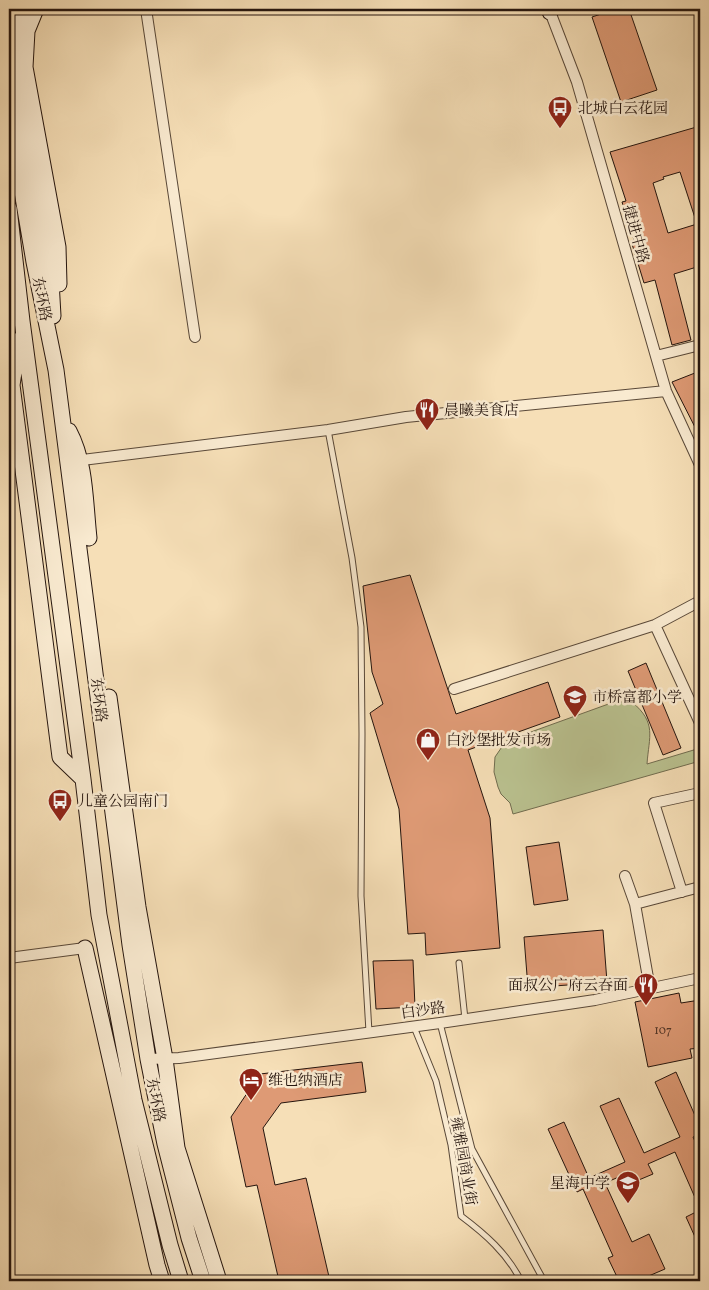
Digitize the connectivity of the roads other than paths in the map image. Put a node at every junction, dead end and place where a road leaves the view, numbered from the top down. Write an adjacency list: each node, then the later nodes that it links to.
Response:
1 (22, 9): 9 (main road)
2 (36, 9): 9 (main road)
3 (146, 9): 11 (street)
4 (549, 10): 13 (street, 捷进中路)
5 (9, 115): 14 (main road, 东环路)
6 (9, 208): 10 (main road, 东环路)
7 (9, 265): 10 (main road)
8 (9, 287): 10 (main road)
9 (53, 317): 14 (main road)
10 (22, 321): 15 (main road); 25 (main road, 东环路)
11 (195, 337)
12 (700, 345): 13 (street)
13 (656, 356): 16 (street, 捷进中路)
14 (56, 370): 18 (main road, 东环路)
15 (10, 386): 25 (main road)
16 (666, 391): 17 (street); 19 (street, 捷进中路)
17 (328, 430): 18 (street); 45 (lane)
18 (75, 461): 27 (main road, 东环路); 33 (main road)
19 (700, 465)
20 (699, 605): 21 (street)
21 (654, 625): 22 (street); 23 (street)
22 (454, 689)
23 (696, 703): 24 (street)
24 (700, 723)
25 (83, 779): 28 (main road, 东环路)
26 (700, 793): 31 (street)
27 (120, 871): 28 (main road); 34 (main road, 东环路)
28 (94, 872): 35 (main road, 东环路)
29 (625, 876): 32 (street)
30 (700, 887): 31 (street)
31 (682, 892): 32 (street)
32 (635, 904): 40 (street)
33 (138, 907): 34 (main road); 47 (main road)
34 (130, 945): 35 (main road); 46 (main road, 东环路)
35 (105, 947): 36 (main road); 41 (main road, 东环路)
36 (85, 948): 37 (street); 41 (main road); 48 (main road)
37 (9, 958)
38 (459, 963): 42 (lane)
39 (700, 978): 40 (street, 白沙路)
40 (650, 989): 42 (street, 白沙路)
41 (113, 993): 49 (main road, 东环路)
42 (465, 1019): 43 (street, 白沙路)
43 (440, 1023): 44 (street, 白沙路); 53 (lane, 雍雅园商业街)
44 (414, 1026): 45 (street, 白沙路); 52 (lane, 雍雅园商业街)
45 (369, 1032): 47 (street, 白沙路)
46 (148, 1059): 47 (street, 白沙路); 50 (main road, 东环路)
47 (165, 1059): 51 (main road)
48 (162, 1281)
49 (181, 1281)
50 (203, 1281)
51 (219, 1281)
52 (521, 1281)
53 (544, 1281)

